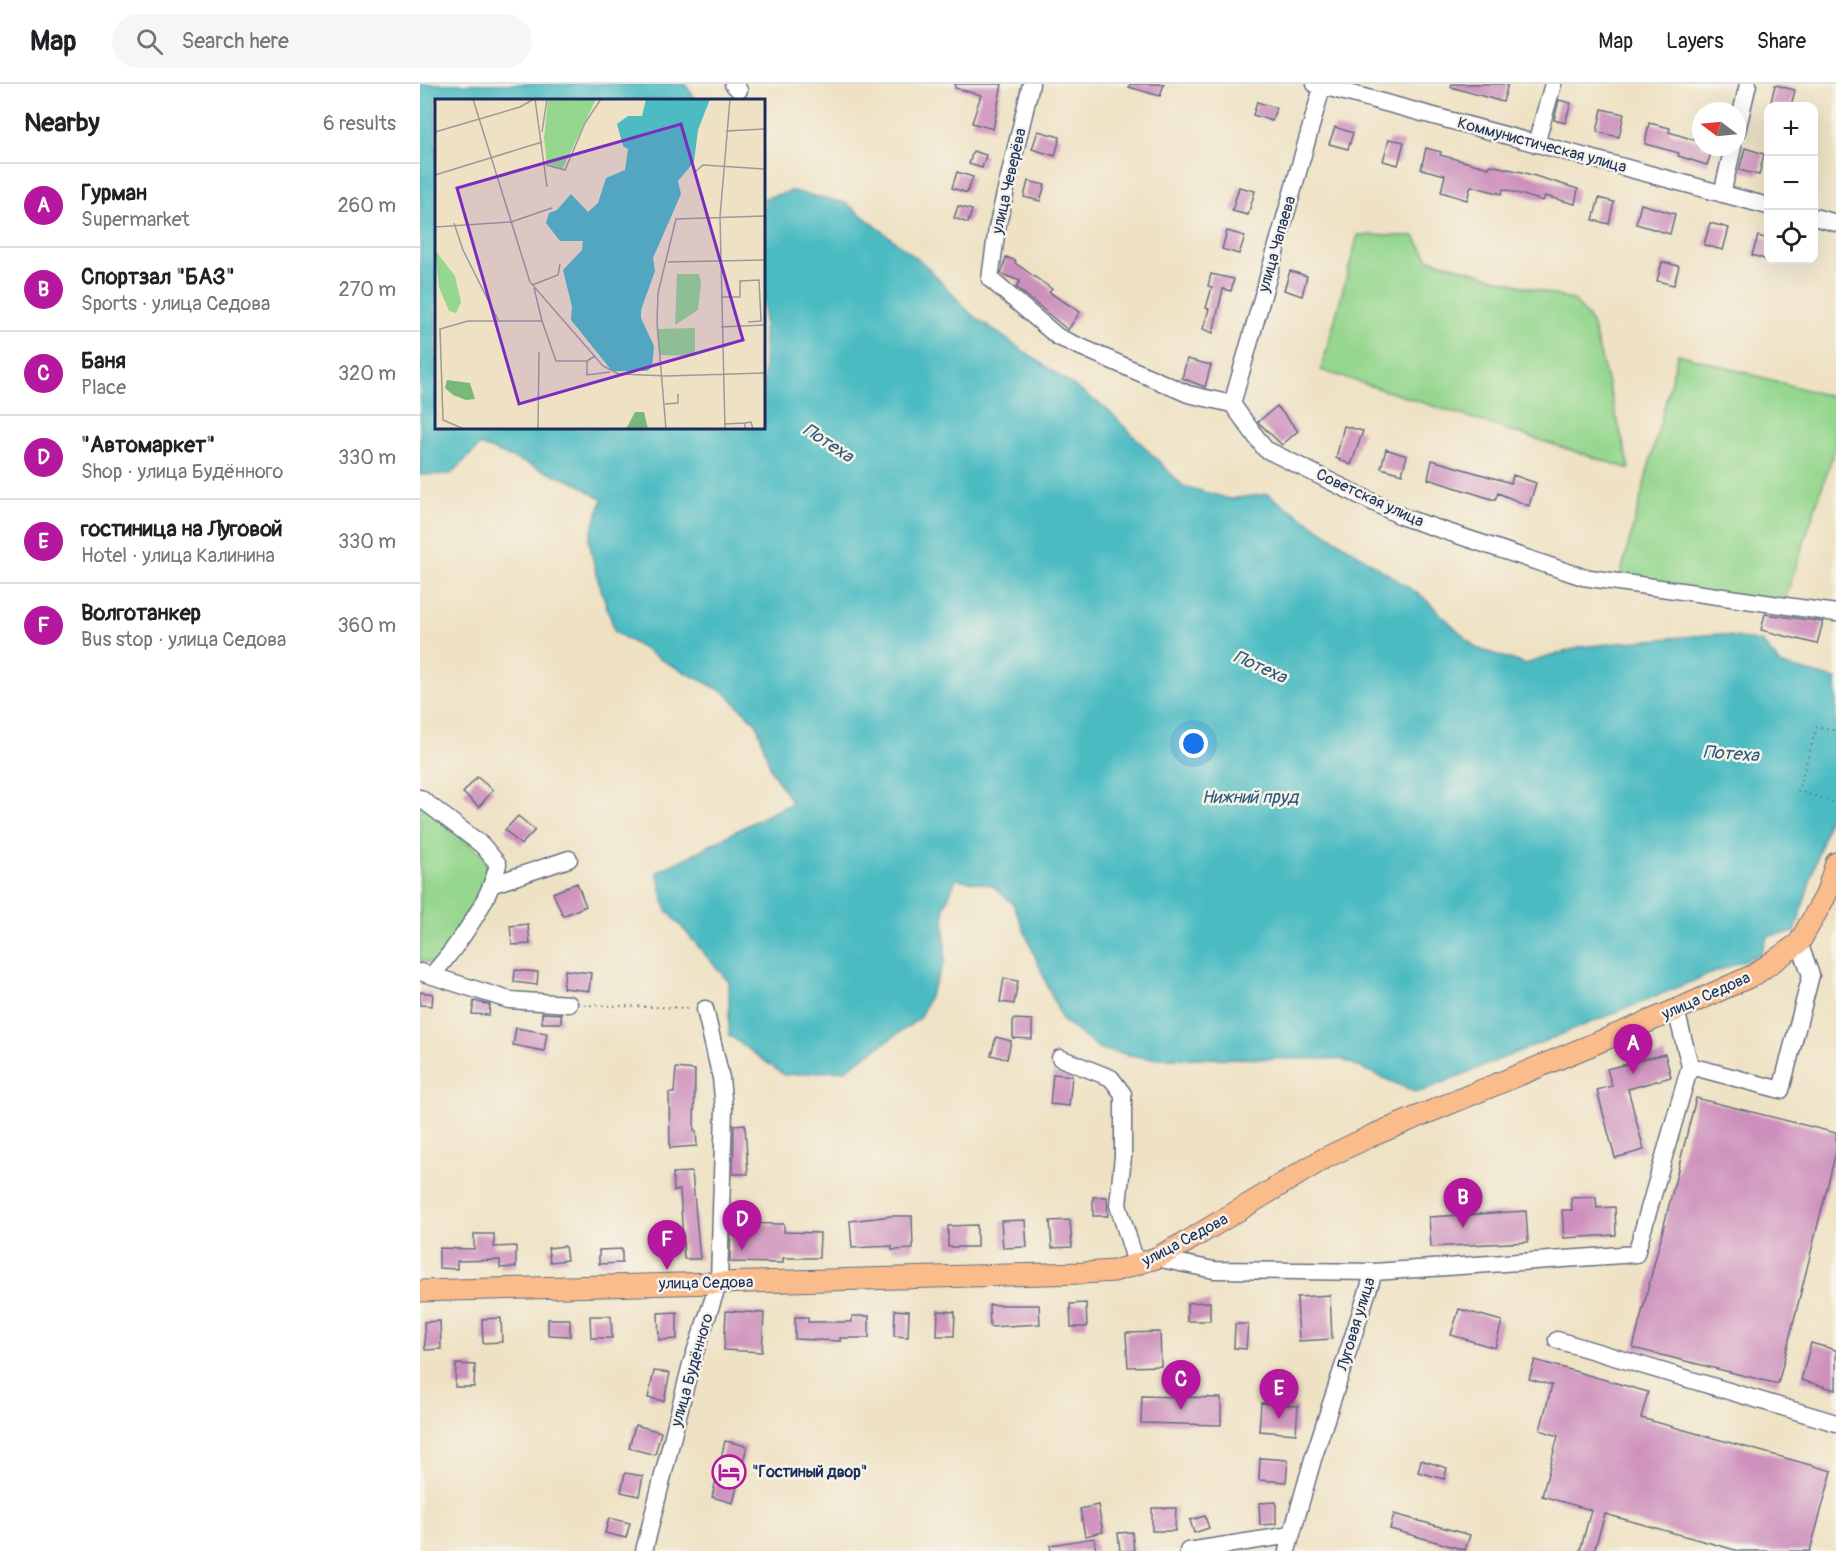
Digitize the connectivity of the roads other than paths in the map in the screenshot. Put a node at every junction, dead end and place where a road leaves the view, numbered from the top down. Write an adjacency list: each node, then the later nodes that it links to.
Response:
1 (1031, 84): 12 (street, улица Чеверёва)
2 (1553, 84): 6 (street)
3 (1748, 84): 5 (street)
4 (1320, 85): 6 (street, Коммунистическая улица); 12 (street, улица Чапаева)
5 (1744, 102)
6 (1536, 144): 8 (street, Коммунистическая улица)
7 (1731, 156): 8 (street)
8 (1722, 194): 9 (street, Коммунистическая улица)
9 (1764, 205)
10 (1818, 218): 11 (street)
11 (1836, 223)
12 (1232, 404): 13 (street, Советская улица)
13 (1836, 613)
14 (420, 798): 17 (street)
15 (569, 859): 17 (street)
16 (1836, 863): 18 (main road, улица Седова)
17 (494, 884): 19 (street)
18 (1799, 943): 22 (main road, улица Седова); 24 (street)
19 (427, 973): 20 (street)
20 (569, 1004)
21 (705, 1009): 27 (street, улица Будённого)
22 (1676, 1010): 24 (street); 25 (main road, улица Седова)
23 (1060, 1058): 25 (street)
24 (1690, 1066): 26 (street)
25 (1146, 1262): 26 (street, Луговая улица); 27 (main road, улица Седова)
26 (1374, 1272): 31 (street, Луговая улица)
27 (719, 1282): 28 (main road, улица Седова); 32 (street, улица Будённого)
28 (420, 1291)
29 (1557, 1340): 30 (street)
30 (1836, 1423)
31 (1289, 1543): 33 (street)
32 (644, 1551)
33 (1188, 1551)

